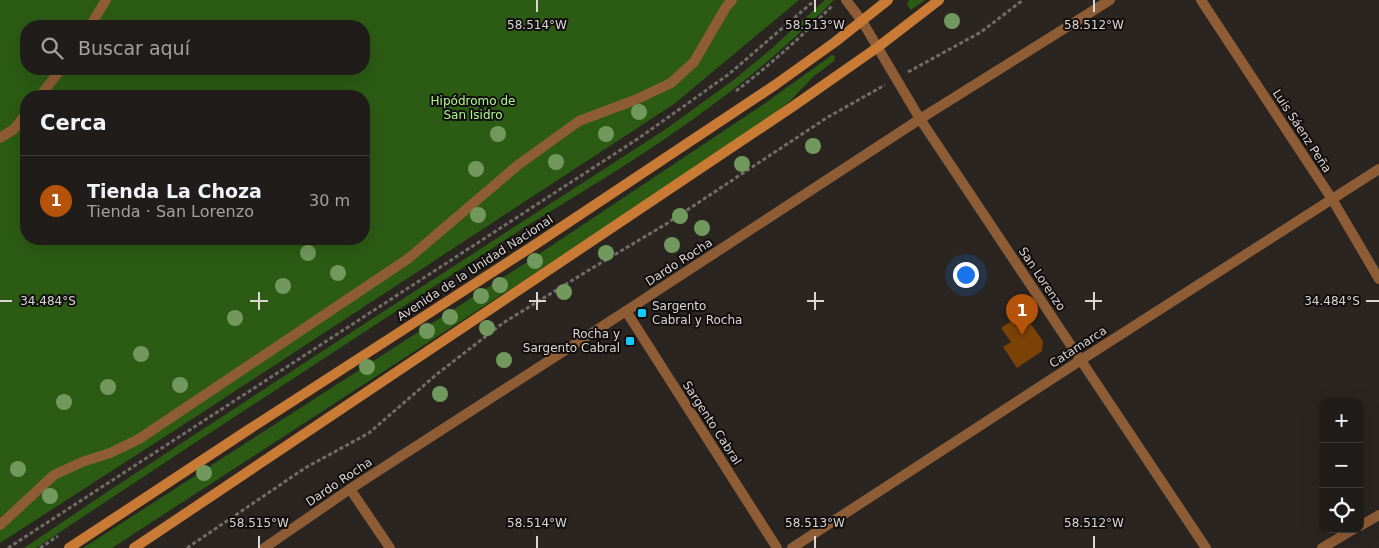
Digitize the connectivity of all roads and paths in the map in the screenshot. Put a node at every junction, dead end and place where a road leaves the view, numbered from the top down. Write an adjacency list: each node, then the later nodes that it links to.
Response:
1 (106, 0): 11 (street)
2 (732, 0): 29 (street)
3 (815, 0): 32 (path)
4 (846, 0): 12 (street, San Lorenzo)
5 (888, 0): 12 (main road, Avenida de la Unidad Nacional)
6 (939, 0): 13 (main road)
7 (1023, 0): 15 (path)
8 (1110, 0): 18 (street, Dardo Rocha)
9 (1201, 0): 22 (street, Luis Sáenz Peña)
10 (836, 2): 17 (path)
11 (94, 20)
12 (862, 21): 13 (street, San Lorenzo); 34 (main road, Avenida de la Unidad Nacional)
13 (878, 48): 15 (street, San Lorenzo); 35 (main road)
14 (56, 75): 16 (street)
15 (897, 78): 18 (street, San Lorenzo); 36 (path)
16 (45, 90)
17 (736, 91)
18 (920, 119): 24 (street, Dardo Rocha); 25 (street, San Lorenzo)
19 (20, 122): 20 (street)
20 (0, 138)
21 (1379, 169): 22 (street, Catamarca)
22 (1332, 199): 23 (street, Luis Sáenz Peña); 25 (street, Catamarca)
23 (1379, 279)
24 (626, 311): 26 (street, Dardo Rocha); 39 (street, Sargento Cabral)
25 (1081, 360): 40 (street, Catamarca); 41 (street, San Lorenzo)
26 (350, 489): 37 (street, Dardo Rocha); 38 (street)
27 (1379, 515): 28 (street)
28 (1364, 524)
29 (0, 525)
30 (62, 533): 33 (path)
31 (1347, 533): 42 (street)
32 (8, 548)
33 (40, 548)
34 (69, 548)
35 (134, 548)
36 (187, 548)
37 (264, 548)
38 (390, 548)
39 (777, 548)
40 (792, 548)
41 (1206, 548)
42 (1322, 548)

